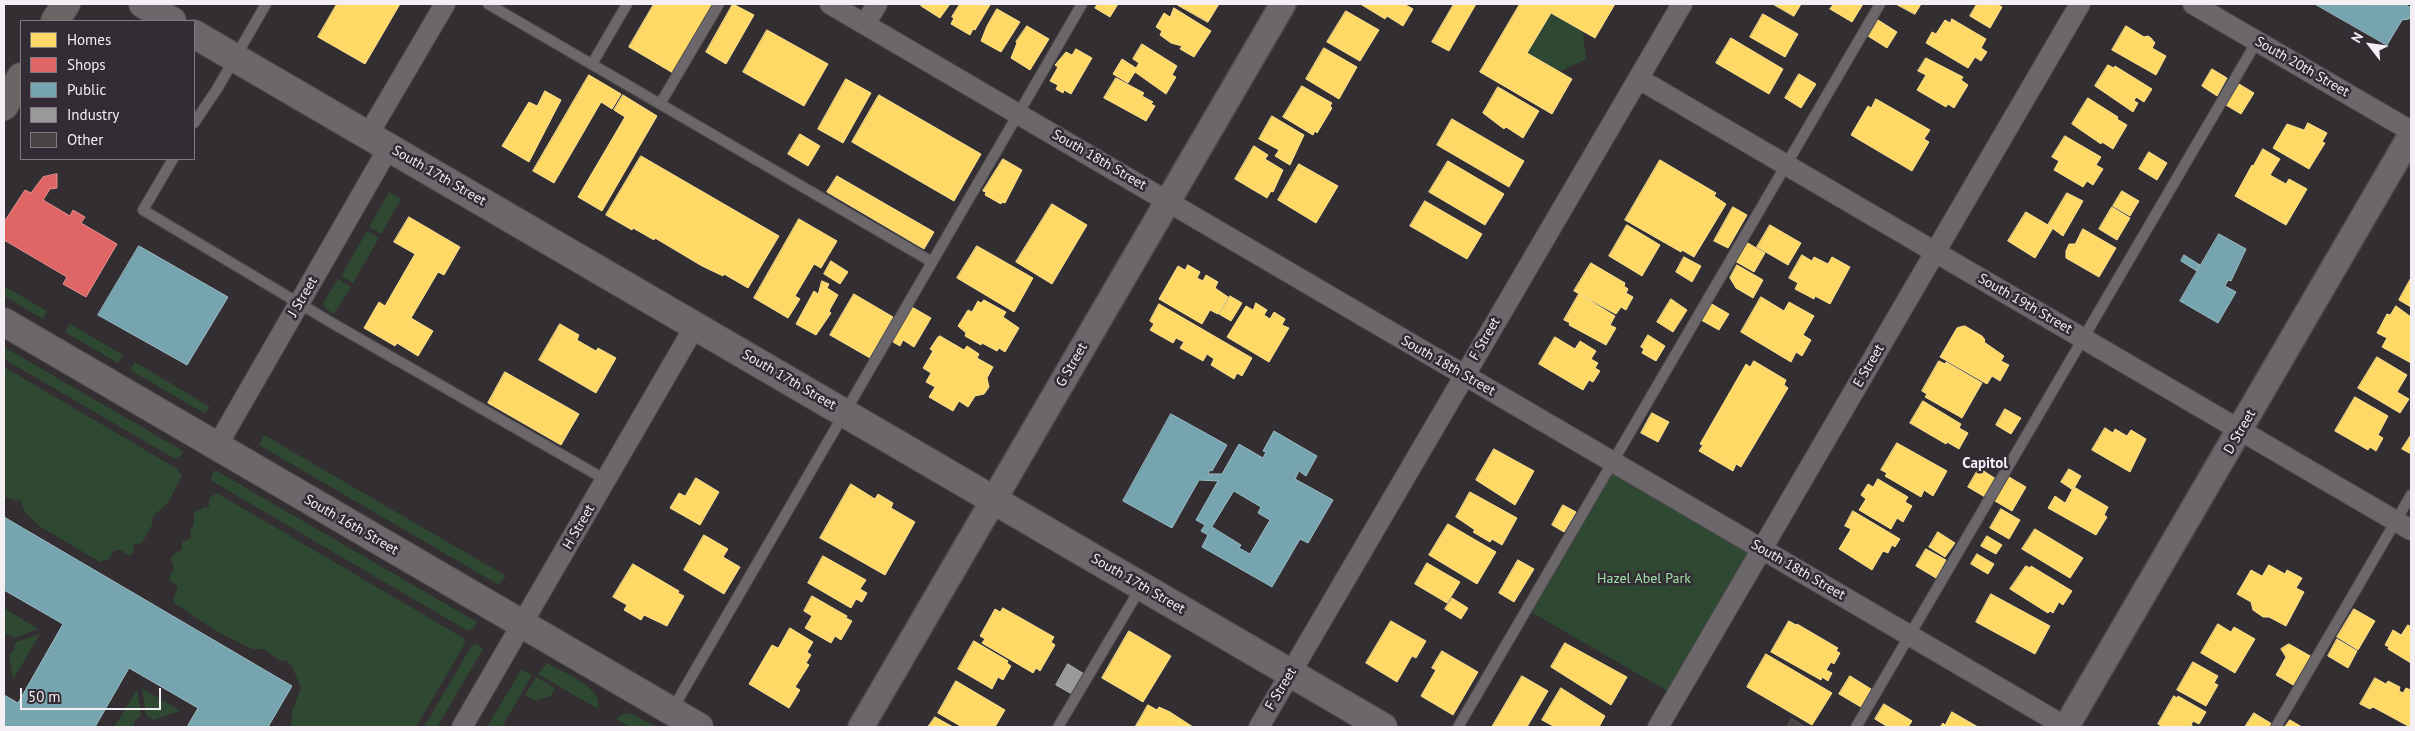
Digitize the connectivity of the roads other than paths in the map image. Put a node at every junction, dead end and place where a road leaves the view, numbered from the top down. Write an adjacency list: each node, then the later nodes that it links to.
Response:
1 (66, 4): 16 (main road)
2 (143, 4): 17 (main road)
3 (266, 4): 21 (lane)
4 (445, 4): 31 (street, J Street)
5 (488, 4): 22 (lane)
6 (627, 4): 22 (lane)
7 (718, 4): 25 (lane)
8 (830, 4): 18 (street, South 18th Street)
9 (877, 4): 18 (street)
10 (1082, 4): 27 (lane)
11 (1283, 4): 34 (street, G Street)
12 (1682, 4): 24 (street, F Street)
13 (1880, 4): 33 (lane)
14 (2080, 4): 35 (street, E Street)
15 (2193, 4): 20 (street, South 20th Street)
16 (56, 20)
17 (170, 20)
18 (865, 24): 27 (street, South 18th Street)
19 (195, 35): 21 (main road, South 17th Street)
20 (2257, 42): 29 (street, South 20th Street); 40 (lane)
21 (235, 58): 28 (lane); 31 (main road, South 17th Street)
22 (592, 64): 25 (lane)
23 (20, 79): 26 (main road)
24 (1638, 79): 33 (street, South 19th Street); 41 (street, F Street)
25 (660, 104): 36 (lane)
26 (4, 106)
27 (1018, 113): 34 (street, South 18th Street); 36 (lane)
28 (195, 122)
29 (2411, 131)
30 (2411, 135): 43 (street, D Street)
31 (379, 141): 37 (street, J Street); 39 (main road, South 17th Street)
32 (172, 160): 37 (lane)
33 (1786, 166): 35 (street, South 19th Street); 45 (lane)
34 (1167, 201): 41 (street, South 18th Street); 48 (street, G Street)
35 (1935, 252): 40 (street, South 19th Street); 50 (street, E Street)
36 (932, 262): 42 (lane)
37 (300, 303): 44 (street, J Street); 46 (lane)
38 (4, 322): 44 (main road, South 16th Street)
39 (695, 326): 42 (main road, South 17th Street); 46 (street, H Street)
40 (2083, 338): 43 (street, South 19th Street); 53 (lane)
41 (1464, 375): 45 (street, South 18th Street); 54 (street, F Street)
42 (845, 413): 48 (main road, South 17th Street); 55 (lane)
43 (2240, 430): 49 (street, South 19th Street); 65 (street, D Street)
44 (217, 446): 52 (main road, South 16th Street)
45 (1613, 462): 50 (street, South 18th Street); 62 (lane)
46 (606, 480): 52 (street, H Street)
47 (2411, 495): 49 (lane)
48 (993, 500): 51 (main road, South 17th Street); 58 (street, G Street)
49 (2404, 526): 66 (lane)
50 (1762, 550): 53 (street, South 18th Street); 63 (street, E Street)
51 (1142, 586): 54 (main road, South 17th Street); 59 (lane)
52 (522, 624): 55 (main road, South 16th Street); 56 (street, H Street)
53 (1910, 636): 64 (lane); 65 (street, South 18th Street)
54 (1290, 674): 60 (street, F Street); 61 (main road, South 17th Street)
55 (671, 711): 57 (main road, South 16th Street)
56 (462, 727)
57 (699, 727)
58 (861, 727)
59 (1058, 727)
60 (1259, 727)
61 (1382, 727)
62 (1458, 727)
63 (1658, 727)
64 (1856, 727)
65 (2066, 727)
66 (2276, 727)

